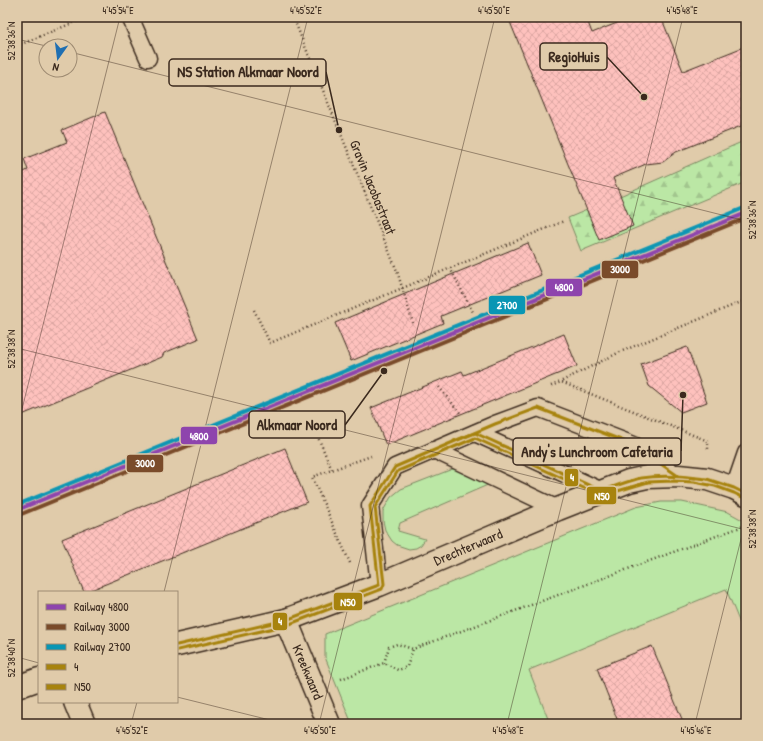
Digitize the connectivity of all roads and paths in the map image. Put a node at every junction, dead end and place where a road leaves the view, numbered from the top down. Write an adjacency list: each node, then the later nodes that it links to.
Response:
1 (87, 17): 4 (path)
2 (130, 17): 5 (lane)
3 (293, 17): 8 (path, Gravin Jacobastraat)
4 (17, 46)
5 (148, 58)
6 (564, 221): 7 (path)
7 (450, 268): 8 (path); 11 (path)
8 (402, 288): 10 (path); 12 (path, Gravin Jacobastraat)
9 (746, 300): 13 (path)
10 (254, 310)
11 (474, 314)
12 (413, 322)
13 (561, 382)
14 (439, 387): 15 (path)
15 (461, 414)
16 (314, 428): 20 (path)
17 (474, 433): 18 (lane, Drechterwaard); 21 (lane, Drechterwaard); 22 (lane)
18 (434, 450): 24 (lane); 26 (lane, Drechterwaard)
19 (746, 453): 23 (lane)
20 (332, 470)
21 (678, 476): 22 (street, Drechterwaard); 23 (street, Drechterwaard)
22 (602, 491): 24 (street, Drechterwaard)
23 (740, 491)
24 (558, 509): 26 (street, Drechterwaard)
25 (746, 525): 29 (path)
26 (378, 585): 27 (street, Drechterwaard)
27 (286, 620): 28 (street, Drechterwaard); 33 (street, Kreekwaard)
28 (178, 645)
29 (413, 649): 30 (path); 30 (path)
30 (384, 663): 33 (path)
31 (38, 679): 32 (street)
32 (17, 687)
33 (314, 688): 36 (street, Kreekwaard)
34 (75, 703): 35 (street)
35 (84, 724)
36 (329, 724)

